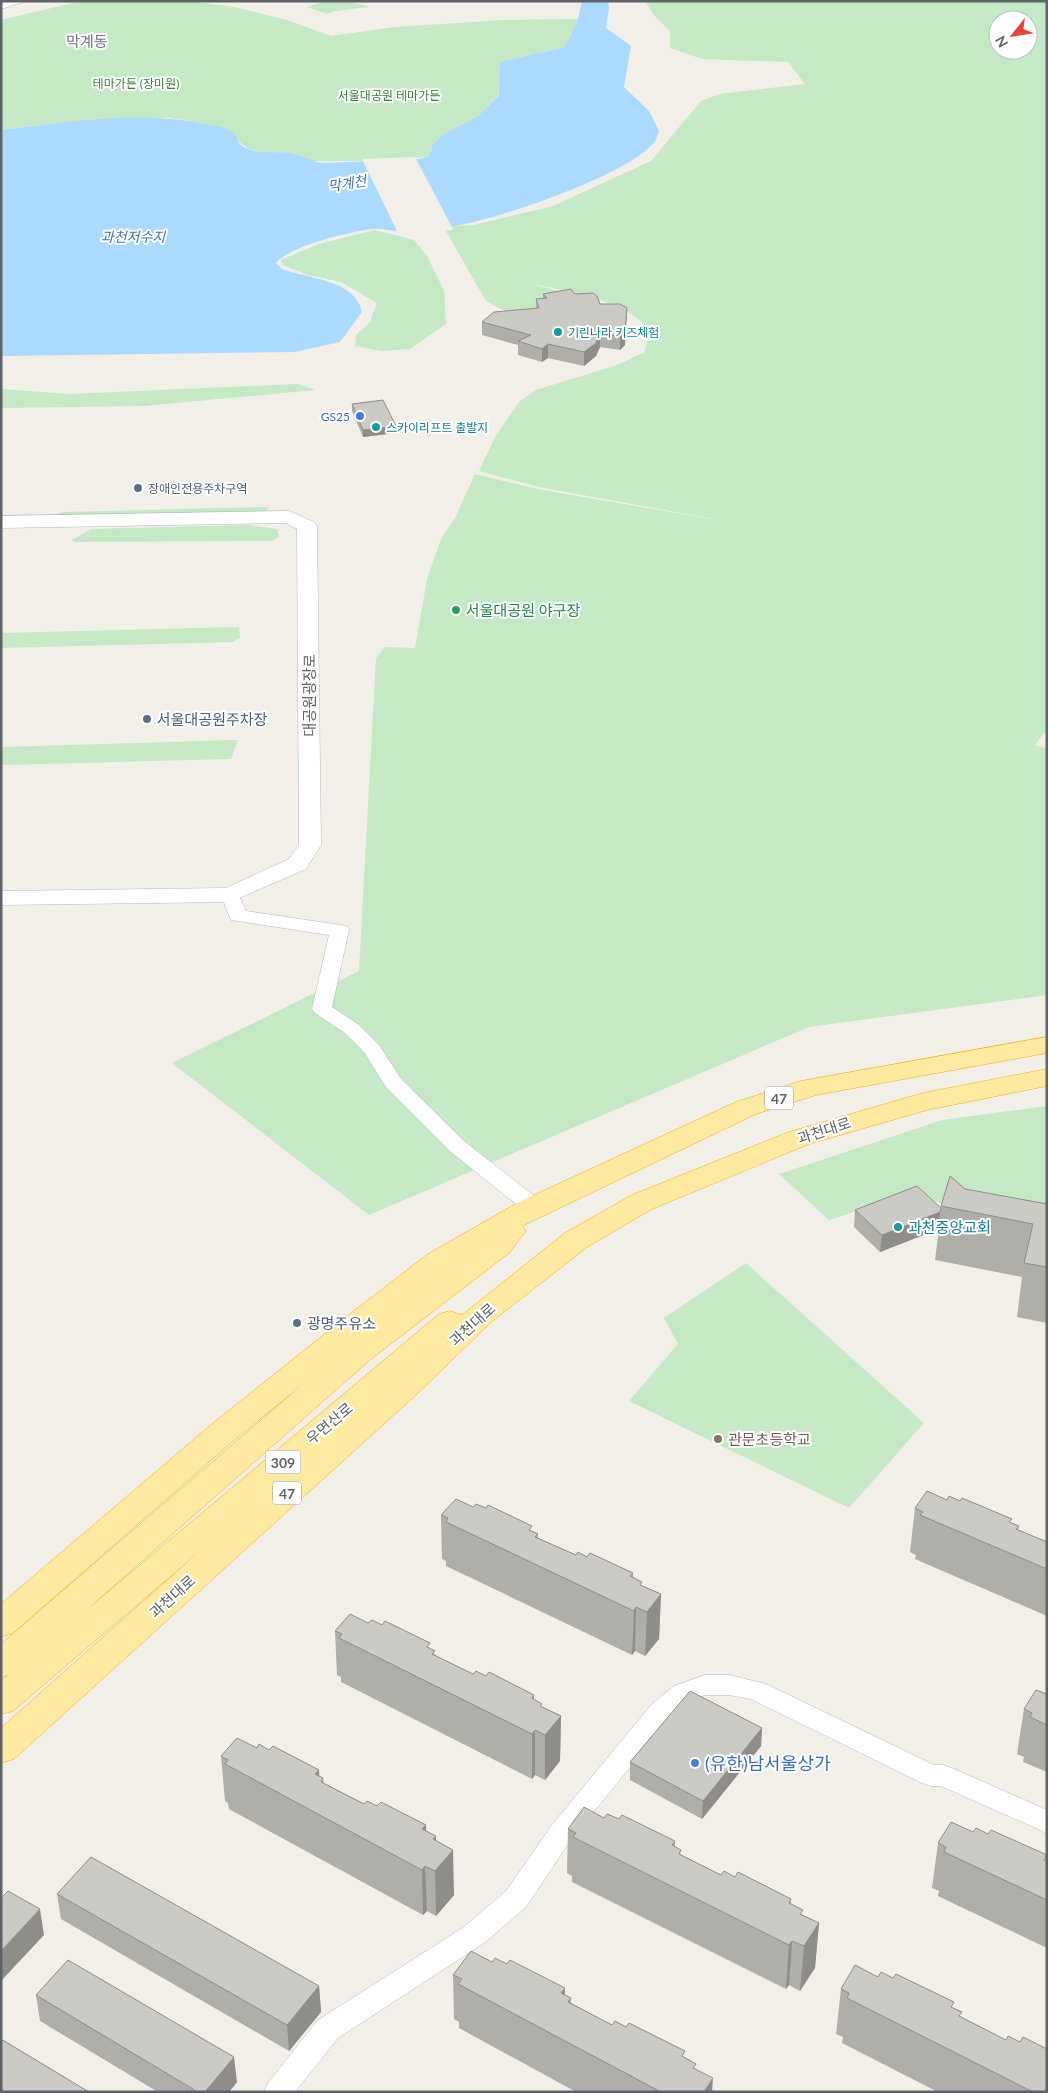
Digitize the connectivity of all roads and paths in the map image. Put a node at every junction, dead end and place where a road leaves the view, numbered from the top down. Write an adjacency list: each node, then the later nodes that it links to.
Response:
1 (22, 1): 2 (street)
2 (1, 6)
3 (1, 522): 4 (street, 대공원광장로)
4 (230, 895): 5 (street, 대공원광장로); 8 (street)
5 (1, 898)
6 (1047, 1045): 8 (highway, 47)
7 (1047, 1077): 9 (highway, 과천대로 / 47)
8 (532, 1208): 10 (highway, 47); 11 (highway, 309)
9 (576, 1240): 12 (highway, 우면산로 / 309); 13 (highway, 과천대로 / 47)
10 (1, 1624)
11 (1, 1664)
12 (1, 1701)
13 (1, 1749)
14 (1047, 1822): 15 (street)
15 (278, 2092)

